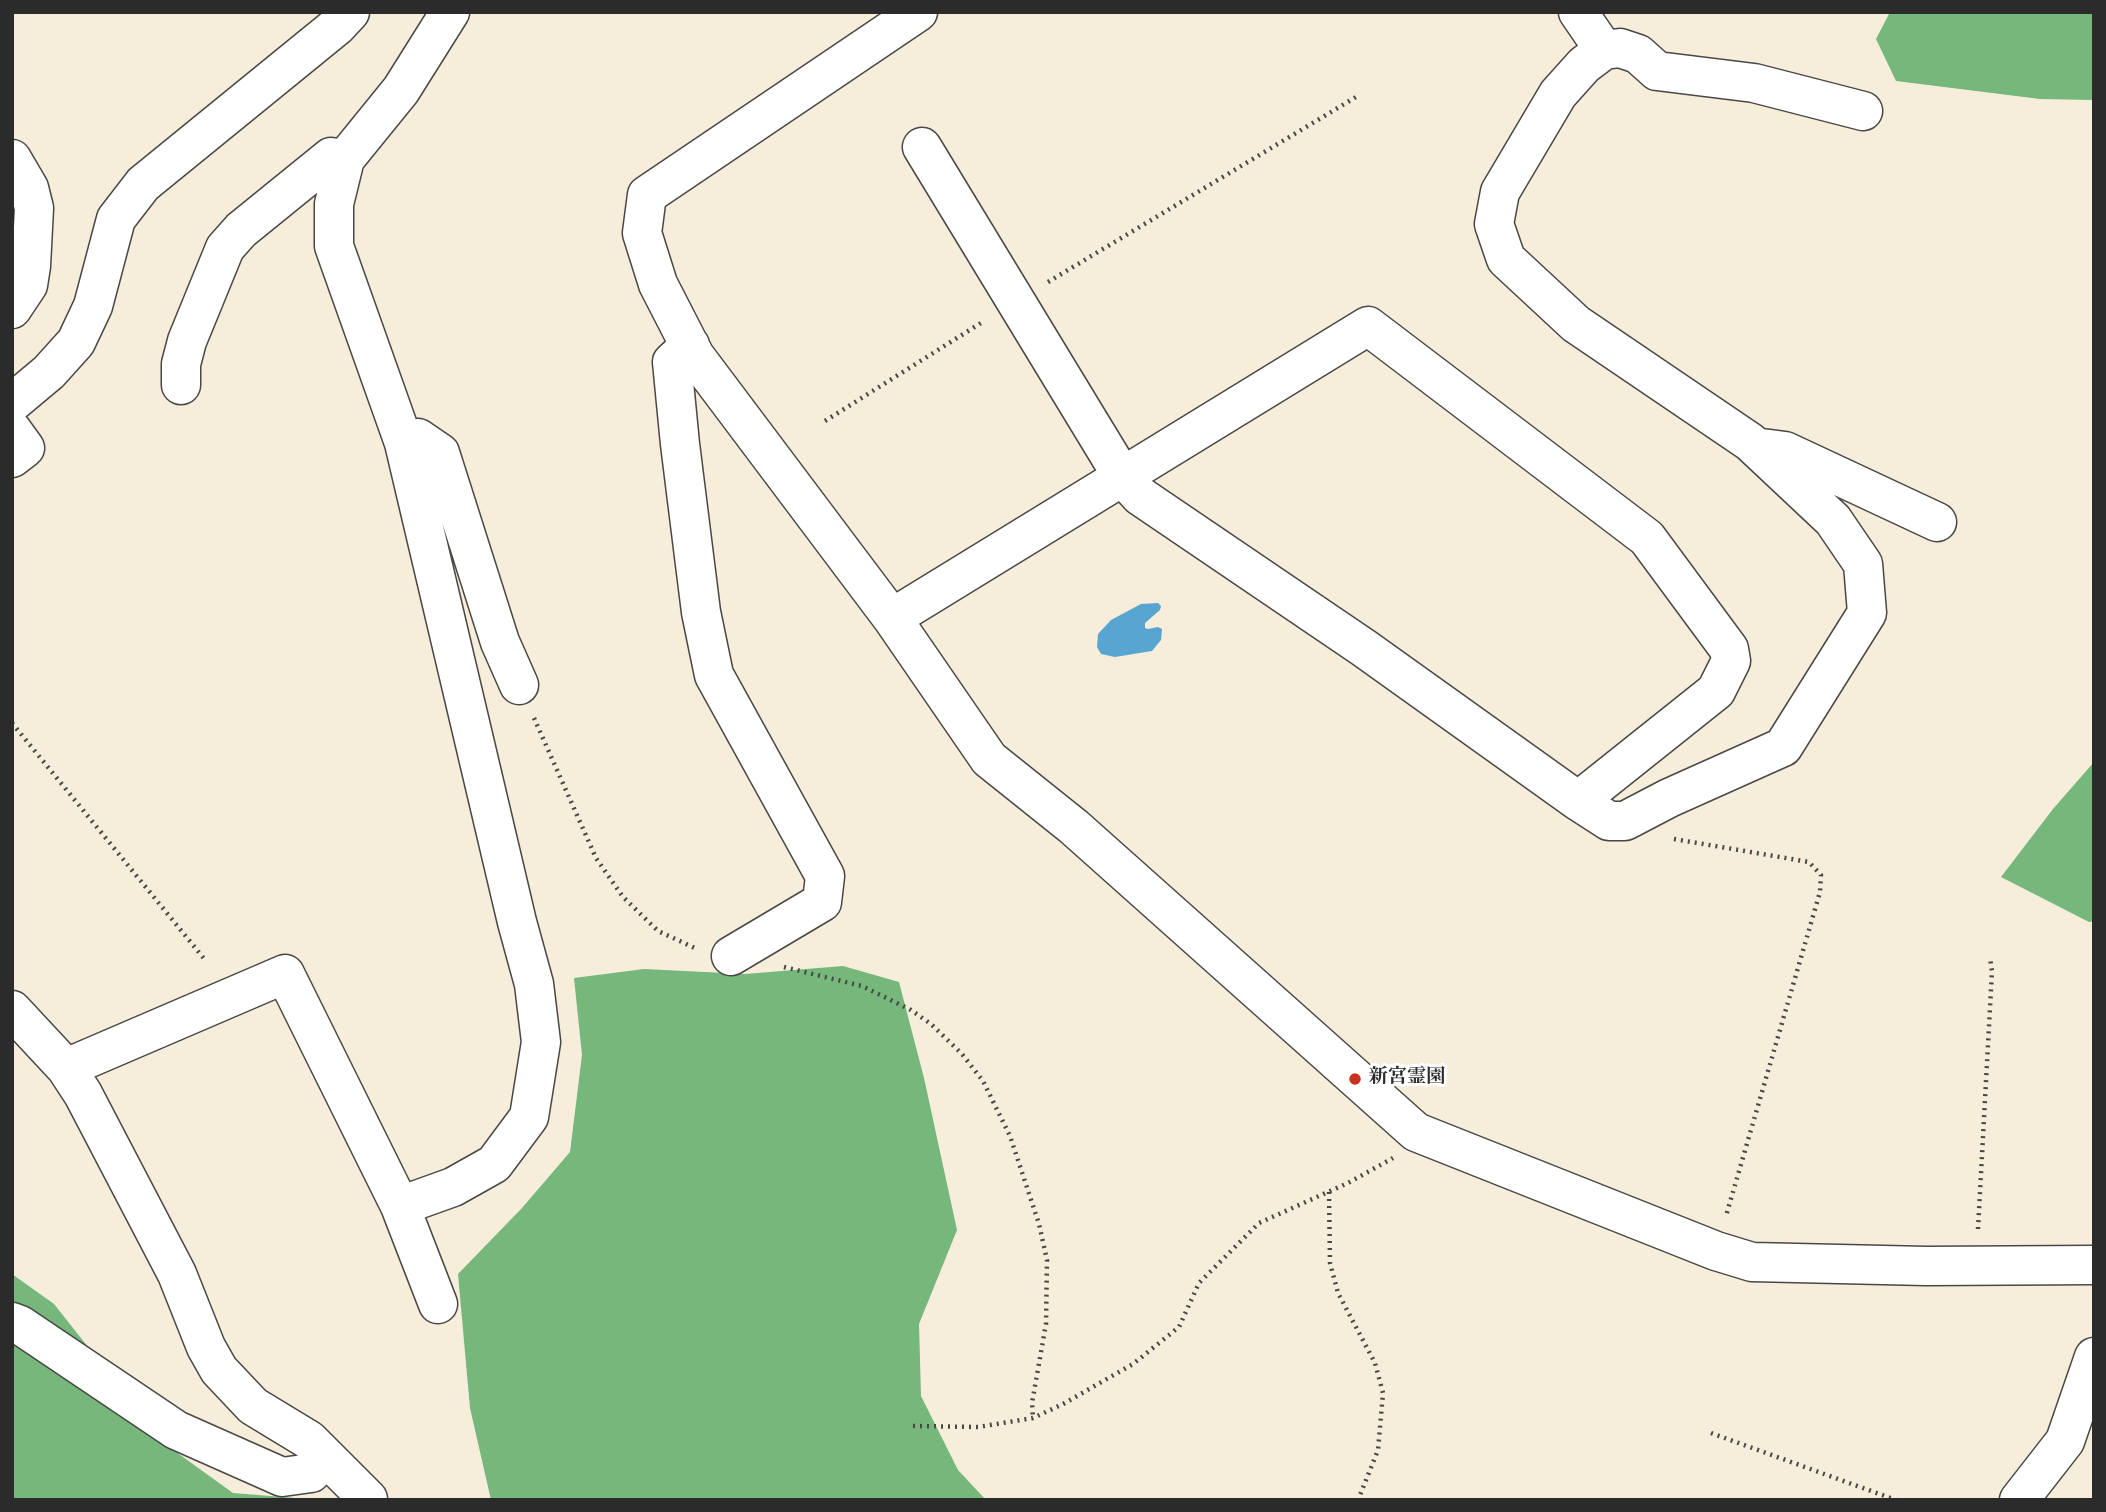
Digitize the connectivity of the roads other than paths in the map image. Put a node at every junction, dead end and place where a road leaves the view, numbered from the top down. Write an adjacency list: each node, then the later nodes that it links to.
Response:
1 (350, 12): 13 (street)
2 (450, 12): 9 (street)
3 (918, 12): 11 (street)
4 (1578, 12): 5 (street)
5 (1604, 50): 6 (street); 16 (street)
6 (1863, 111)
7 (922, 147): 18 (street)
8 (12, 159): 10 (street)
9 (345, 159): 12 (street); 15 (street)
10 (12, 310)
11 (690, 345): 20 (street); 23 (street)
12 (181, 385)
13 (12, 403)
14 (12, 430): 17 (street)
15 (404, 443): 21 (street); 26 (street)
16 (1757, 448): 19 (street); 22 (street)
17 (12, 458)
18 (1122, 476): 20 (street); 22 (street); 22 (street)
19 (1937, 522)
20 (892, 618): 27 (street)
21 (519, 685)
22 (1593, 811)
23 (731, 956)
24 (12, 1010): 25 (street)
25 (66, 1068): 26 (street); 31 (street)
26 (400, 1206): 28 (street)
27 (2094, 1265)
28 (438, 1304)
29 (12, 1322): 31 (street)
30 (2094, 1357): 33 (street)
31 (326, 1458): 32 (street)
32 (368, 1499)
33 (2019, 1500)

